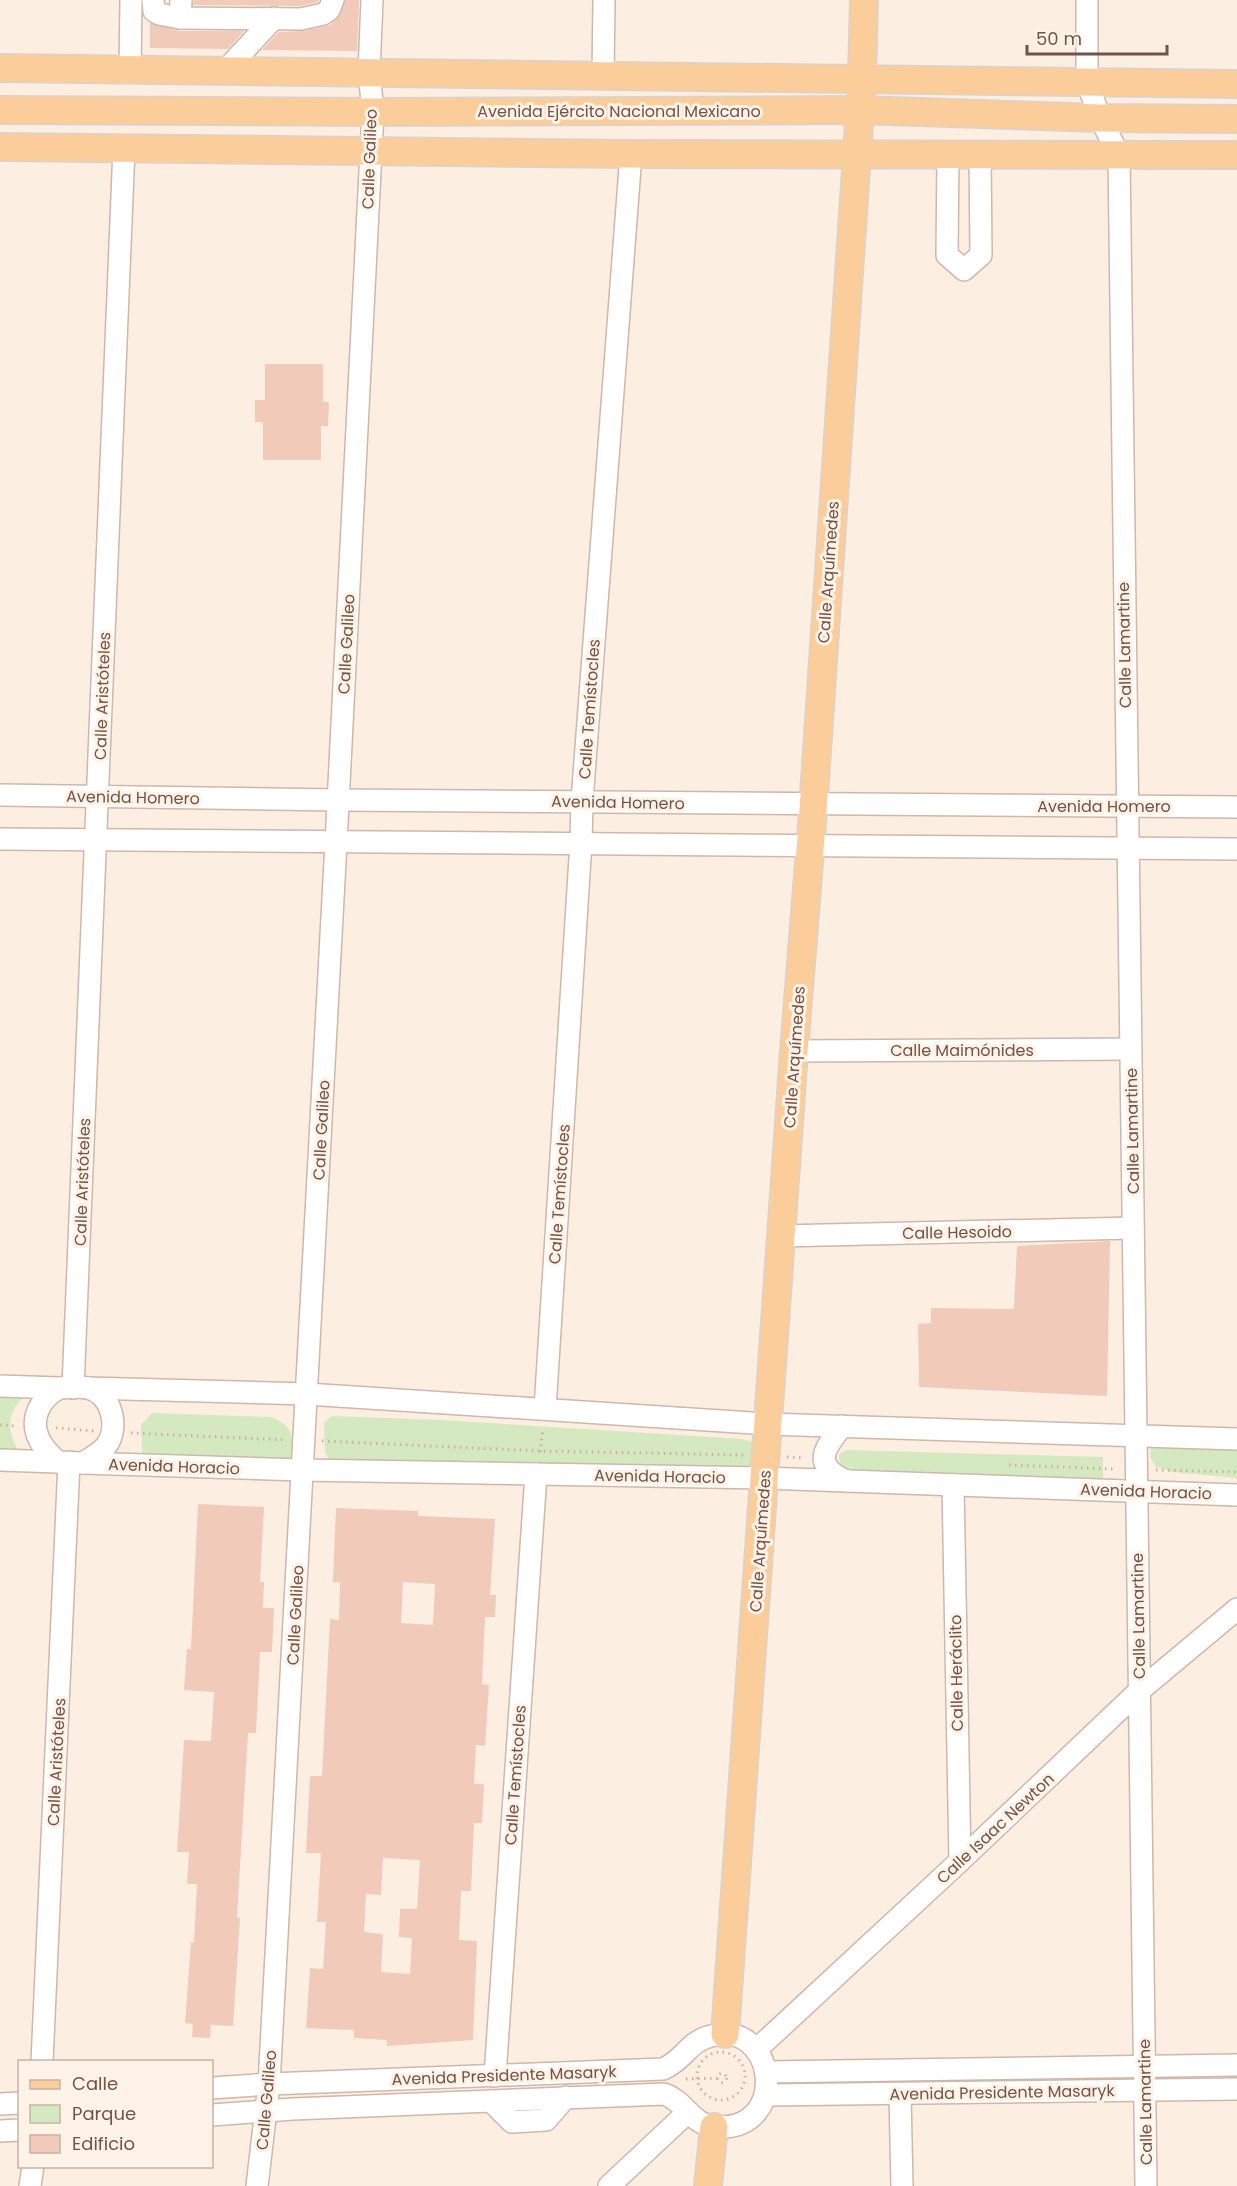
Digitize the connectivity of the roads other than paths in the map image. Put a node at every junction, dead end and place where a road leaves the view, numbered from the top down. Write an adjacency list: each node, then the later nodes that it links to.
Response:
1 (131, 0): 12 (street)
2 (372, 0): 14 (street, Calle Galileo)
3 (604, 0): 15 (street)
4 (864, 0): 16 (main road, Calle Arquímedes)
5 (1087, 0): 17 (street, Calle Lamartine)
6 (333, 1): 9 (street)
7 (152, 3): 8 (street)
8 (181, 9): 10 (street)
9 (301, 9): 10 (street)
10 (274, 18): 13 (street)
11 (0, 68): 12 (main road, Avenida Ejército Nacional Mexicano)
12 (130, 70): 13 (main road, Avenida Ejército Nacional Mexicano)
13 (225, 71): 14 (main road, Avenida Ejército Nacional Mexicano)
14 (369, 72): 15 (main road, Avenida Ejército Nacional Mexicano); 21 (street, Calle Galileo)
15 (603, 75): 16 (main road, Avenida Ejército Nacional Mexicano)
16 (862, 79): 17 (main road, Avenida Ejército Nacional Mexicano); 20 (main road, Calle Arquímedes)
17 (1087, 82): 18 (main road, Avenida Ejército Nacional Mexicano); 22 (street, Calle Lamartine)
18 (1237, 84)
19 (0, 110): 21 (main road, Avenida Ejército Nacional Mexicano)
20 (859, 110): 21 (main road, Avenida Ejército Nacional Mexicano); 22 (main road, Avenida Ejército Nacional Mexicano); 27 (main road, Calle Arquímedes)
21 (373, 112): 26 (street, Calle Galileo)
22 (1100, 118): 23 (main road, Avenida Ejército Nacional Mexicano); 31 (street, Calle Lamartine)
23 (1237, 119)
24 (0, 147): 25 (main road)
25 (124, 148): 26 (main road); 34 (street, Calle Aristóteles)
26 (370, 150): 28 (main road); 35 (street, Calle Galileo)
27 (856, 153): 28 (main road); 29 (main road); 37 (main road, Calle Arquímedes)
28 (631, 154): 36 (street, Calle Temístocles)
29 (948, 154): 30 (main road); 30 (street)
30 (980, 154): 31 (main road)
31 (1119, 155): 32 (main road); 38 (street, Calle Lamartine)
32 (1237, 155)
33 (0, 795): 34 (street, Avenida Homero)
34 (98, 796): 35 (street, Avenida Homero); 41 (street, Calle Aristóteles)
35 (338, 800): 36 (street, Avenida Homero); 42 (street, Calle Galileo)
36 (582, 801): 37 (street, Avenida Homero); 43 (street, Calle Temístocles)
37 (813, 805): 38 (street, Avenida Homero); 44 (main road, Calle Arquímedes)
38 (1126, 805): 39 (street, Avenida Homero); 46 (street, Calle Lamartine)
39 (1237, 807)
40 (0, 839): 41 (street)
41 (95, 841): 42 (street); 52 (street, Calle Aristóteles)
42 (336, 843): 43 (street); 53 (street, Calle Galileo)
43 (581, 843): 44 (street); 54 (street, Calle Temístocles)
44 (810, 846): 46 (street); 48 (main road, Calle Arquímedes)
45 (1237, 849): 46 (street)
46 (1128, 850): 47 (street, Calle Lamartine)
47 (1131, 1049): 48 (street, Calle Maimónides); 49 (street, Calle Lamartine)
48 (794, 1051): 50 (main road, Calle Arquímedes)
49 (1133, 1228): 50 (street, Calle Hesoido); 57 (street, Calle Lamartine)
50 (781, 1236): 55 (main road, Calle Arquímedes)
51 (0, 1386): 52 (street)
52 (74, 1388): 53 (street); 60 (street); 60 (street)
53 (307, 1394): 54 (street); 62 (street, Calle Galileo)
54 (545, 1409): 55 (street)
55 (768, 1424): 56 (street); 61 (main road, Calle Arquímedes)
56 (842, 1426): 57 (street); 64 (street)
57 (1136, 1436): 58 (street); 66 (street, Calle Lamartine)
58 (1237, 1439)
59 (0, 1460): 60 (street, Avenida Horacio)
60 (70, 1462): 62 (street, Avenida Horacio); 73 (street, Calle Aristóteles)
61 (765, 1467): 63 (street, Avenida Horacio); 64 (street, Avenida Horacio); 71 (main road, Calle Arquímedes)
62 (302, 1470): 63 (street, Avenida Horacio); 78 (street, Calle Galileo)
63 (536, 1474): 77 (street, Calle Temístocles)
64 (848, 1481): 65 (street, Avenida Horacio)
65 (953, 1485): 66 (street, Avenida Horacio); 70 (street, Calle Heráclito)
66 (1136, 1491): 67 (street, Avenida Horacio); 69 (street, Calle Lamartine)
67 (1237, 1495)
68 (1237, 1609): 69 (street, Calle Isaac Newton)
69 (1139, 1691): 70 (street, Calle Isaac Newton); 75 (street, Calle Lamartine)
70 (960, 1861): 72 (street, Calle Isaac Newton)
71 (725, 2034): 72 (street); 77 (street, Avenida Presidente Masaryk)
72 (756, 2050): 76 (street)
73 (42, 2060)
74 (1237, 2066): 75 (street, Avenida Presidente Masaryk)
75 (1144, 2067): 76 (street, Avenida Presidente Masaryk); 81 (street, Calle Lamartine)
76 (767, 2072): 83 (street)
77 (495, 2076): 78 (street, Avenida Presidente Masaryk)
78 (269, 2084): 79 (street, Avenida Presidente Masaryk); 86 (street, Calle Galileo)
79 (213, 2088)
80 (1237, 2089): 81 (street, Avenida Presidente Masaryk)
81 (1145, 2090): 82 (street, Avenida Presidente Masaryk); 98 (street, Calle Lamartine)
82 (900, 2094): 83 (street, Avenida Presidente Masaryk); 97 (street)
83 (767, 2095): 89 (street)
84 (18, 2103): 85 (street)
85 (0, 2104)
86 (266, 2111): 87 (street, Avenida Presidente Masaryk); 88 (street, Avenida Presidente Masaryk); 94 (street, Calle Galileo)
87 (687, 2113): 89 (street, Avenida Presidente Masaryk); 95 (street)
88 (213, 2115)
89 (714, 2127): 96 (main road)
90 (18, 2130): 91 (street)
91 (0, 2131)
92 (33, 2168): 93 (street)
93 (30, 2186)
94 (257, 2186)
95 (609, 2186)
96 (708, 2186)
97 (902, 2186)
98 (1146, 2186)

